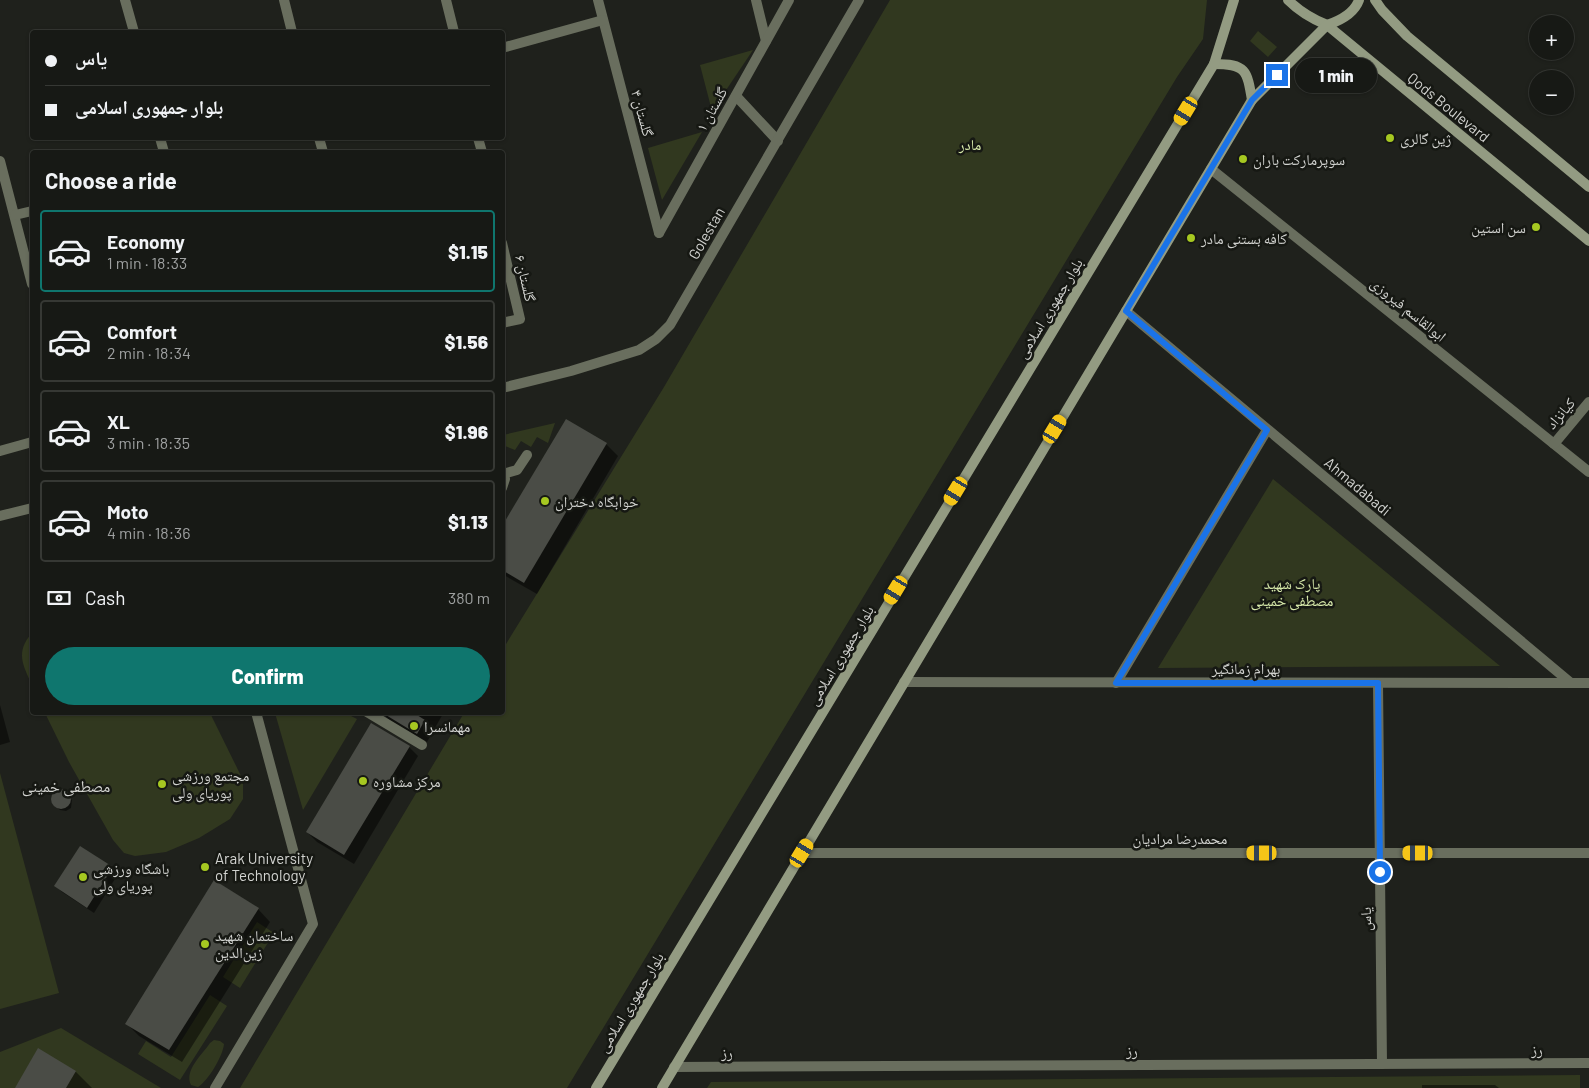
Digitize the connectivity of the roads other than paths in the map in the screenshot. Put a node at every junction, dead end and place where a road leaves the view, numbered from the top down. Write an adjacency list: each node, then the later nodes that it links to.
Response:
1 (126, 0): 14 (street)
2 (284, 0): 15 (street)
3 (446, 0): 16 (street)
4 (598, 0): 12 (street, گلستان ۴)
5 (756, 0): 17 (street)
6 (789, 0): 17 (street, گلستان ۱)
7 (859, 0): 22 (street, Golestan)
8 (1234, 0): 19 (main road, بلوار جمهوری اسلامی)
9 (1288, 0): 13 (main road, Qods Boulevard)
10 (1358, 0): 13 (main road)
11 (1375, 0): 25 (main road, Qods Boulevard)
12 (603, 20): 18 (street); 28 (street, گلستان ۴)
13 (1327, 25): 21 (main road); 29 (main road, Qods Boulevard)
14 (134, 30)
15 (292, 30)
16 (454, 30)
17 (766, 41): 20 (street, گلستان ۱)
18 (505, 47)
19 (1214, 64): 21 (main road); 60 (main road, بلوار جمهوری اسلامی)
20 (736, 96): 22 (street); 28 (street, گلستان ۱)
21 (1252, 100): 24 (main road)
22 (778, 141): 34 (street, Golestan)
23 (0, 161): 27 (street)
24 (1211, 169): 32 (main road); 38 (street, ابوالقاسم فیروزی)
25 (1589, 187)
26 (30, 211): 27 (street)
27 (14, 215): 31 (street)
28 (659, 233)
29 (1589, 241)
30 (505, 256): 33 (street, گلستان ۶)
31 (30, 276)
32 (1126, 311): 36 (street, Ahmadabadi); 45 (main road)
33 (505, 323)
34 (505, 387)
35 (1589, 402): 38 (street, کیانزاد)
36 (1267, 430): 46 (street); 48 (street, Ahmadabadi)
37 (30, 442): 39 (street)
38 (1554, 444): 41 (street, ابوالقاسم فیروزی)
39 (0, 450)
40 (528, 455): 42 (street)
41 (1589, 472)
42 (505, 473)
43 (30, 508): 44 (street)
44 (0, 516)
45 (904, 682): 46 (street, بهرام زمانگیر); 53 (main road)
46 (1116, 683): 47 (street, بهرام زمانگیر)
47 (1378, 683): 48 (street, بهرام زمانگیر); 54 (street, یاس)
48 (1571, 683): 49 (street, بهرام زمانگیر)
49 (1589, 683)
50 (257, 715): 59 (street)
51 (372, 715): 52 (street)
52 (422, 745)
53 (802, 853): 54 (street, محمدرضا مرادیان); 58 (main road)
54 (1380, 853): 55 (street, محمدرضا مرادیان); 57 (street, یاس)
55 (1589, 853)
56 (1589, 1063): 57 (street, رز)
57 (1382, 1064): 58 (street, رز)
58 (674, 1067): 61 (main road)
59 (215, 1088)
60 (596, 1088)
61 (662, 1088)

